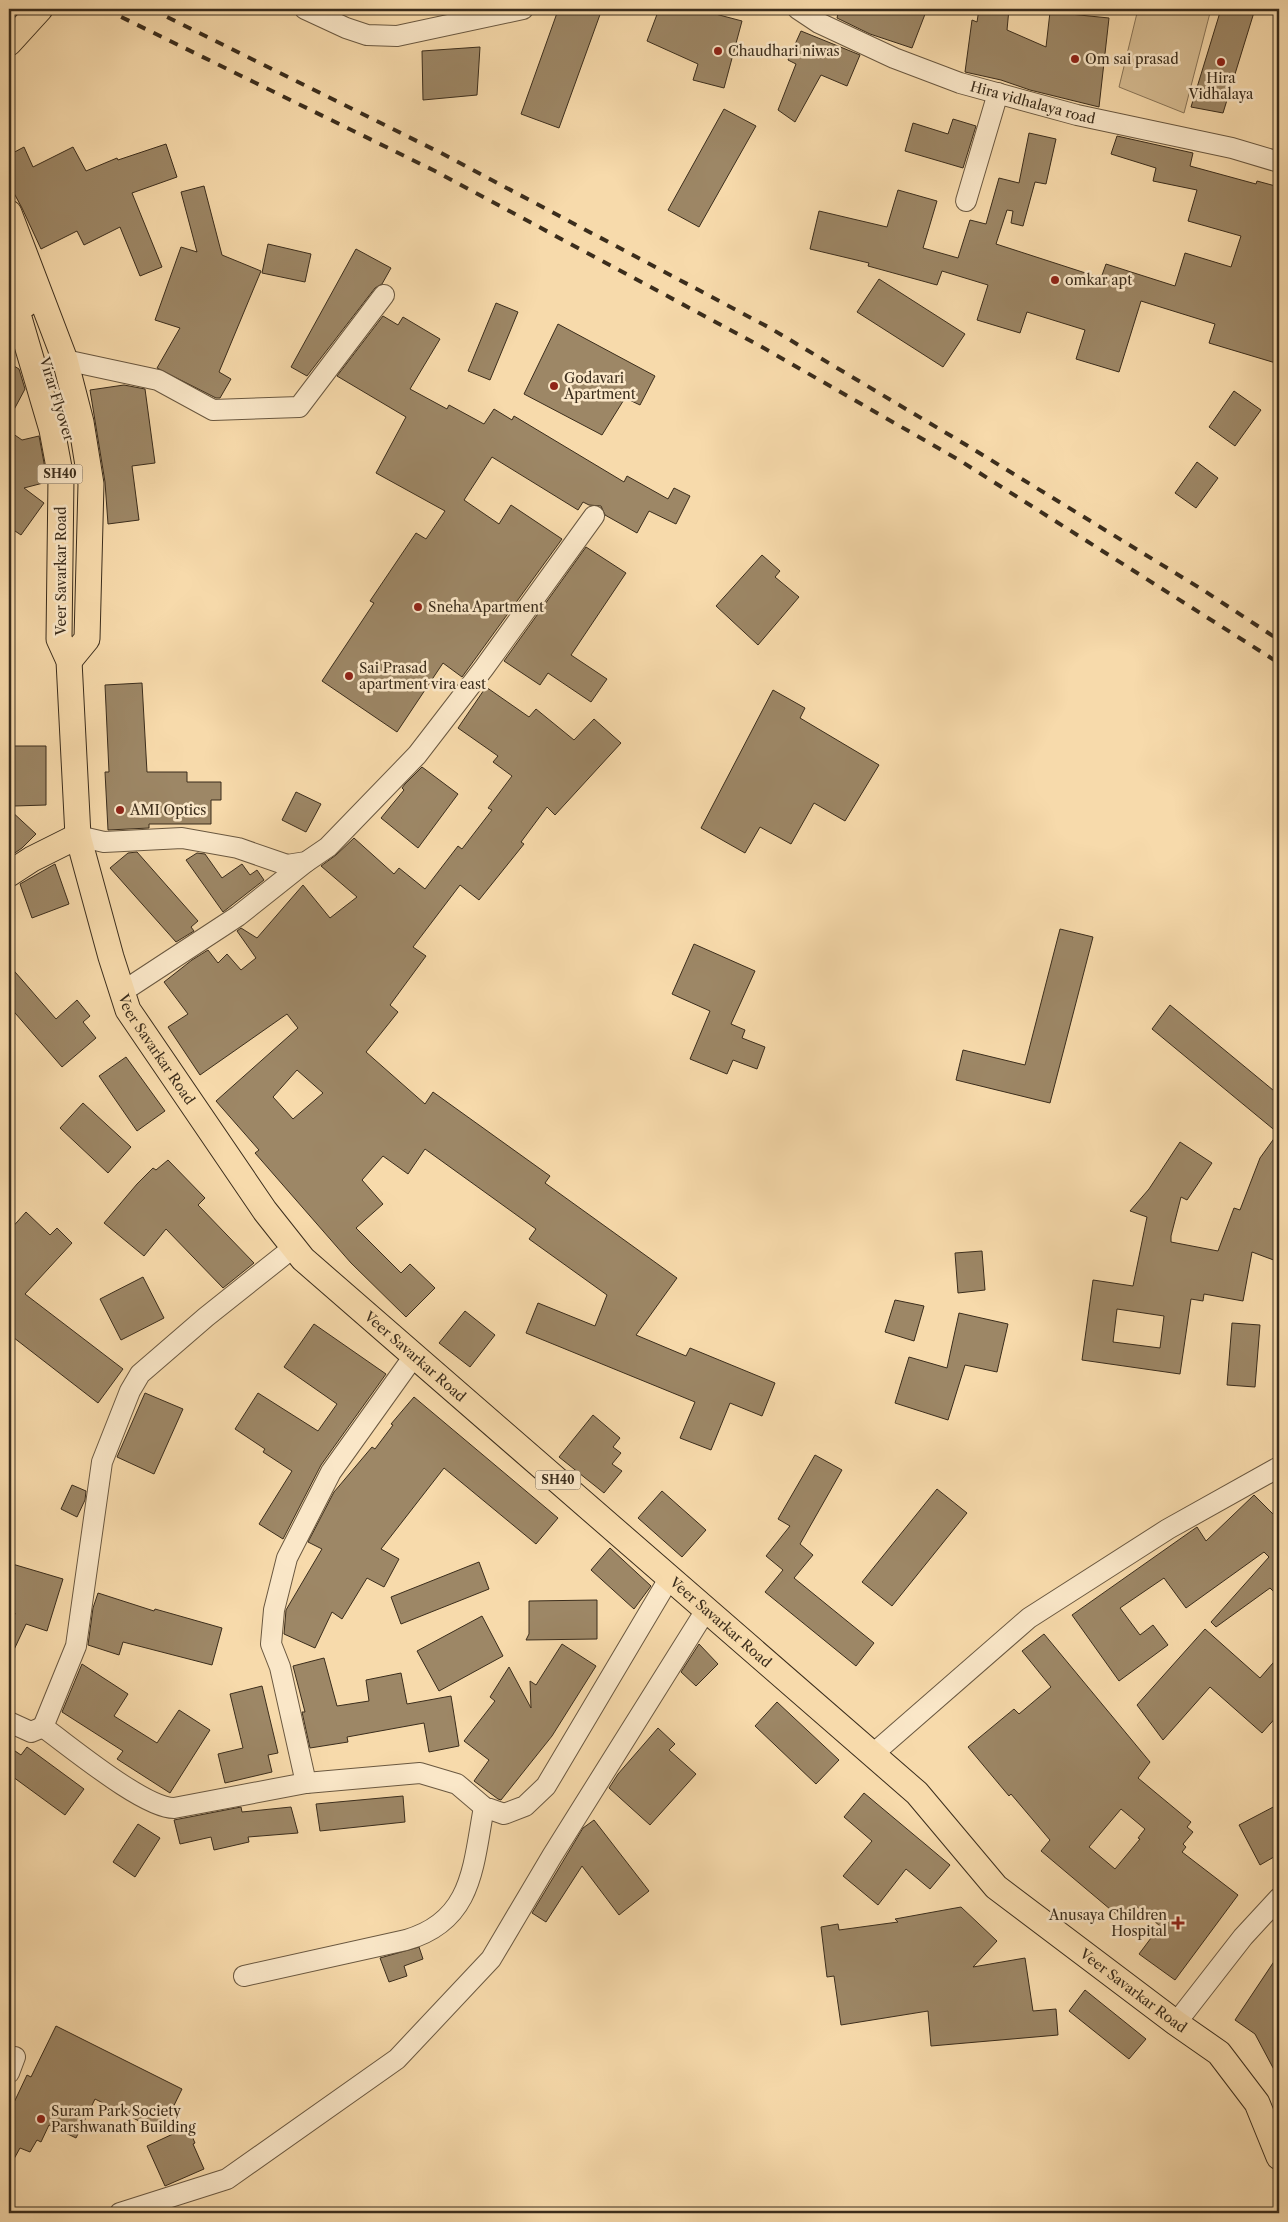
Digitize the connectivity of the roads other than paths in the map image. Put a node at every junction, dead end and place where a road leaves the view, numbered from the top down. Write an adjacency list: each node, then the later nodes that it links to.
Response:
1 (40, 9): 5 (main road)
2 (305, 9): 3 (street)
3 (523, 9)
4 (798, 9): 6 (street, Hira vidhalaya road)
5 (9, 43)
6 (998, 93): 7 (street, Hira vidhalaya road); 8 (street)
7 (1279, 162)
8 (966, 201)
9 (9, 213): 13 (main road)
10 (9, 263): 15 (main road, Virar Flyover)
11 (9, 291): 15 (main road, Veer Savarkar Road / SH40)
12 (384, 295): 13 (street)
13 (65, 360): 15 (main road)
14 (594, 516): 17 (street)
15 (69, 661): 16 (main road, Veer Savarkar Road / SH40)
16 (78, 836): 17 (street); 18 (main road); 19 (main road, Veer Savarkar Road / SH40)
17 (306, 862): 19 (street)
18 (9, 874)
19 (122, 992): 20 (main road, Veer Savarkar Road / SH40)
20 (294, 1248): 21 (main road, Veer Savarkar Road / SH40); 26 (street)
21 (414, 1356): 23 (main road, Veer Savarkar Road / SH40); 28 (street)
22 (1279, 1467): 27 (street)
23 (670, 1577): 24 (main road, Veer Savarkar Road / SH40); 29 (street)
24 (706, 1610): 27 (main road, Veer Savarkar Road / SH40); 34 (street)
25 (9, 1722): 26 (street)
26 (44, 1727): 28 (street)
27 (872, 1754): 32 (main road, Veer Savarkar Road / SH40)
28 (306, 1783): 29 (street)
29 (484, 1806): 31 (street)
30 (1279, 1898): 32 (street)
31 (244, 1976)
32 (1176, 2023): 33 (main road, Veer Savarkar Road / SH40)
33 (1279, 2157)
34 (120, 2213)

